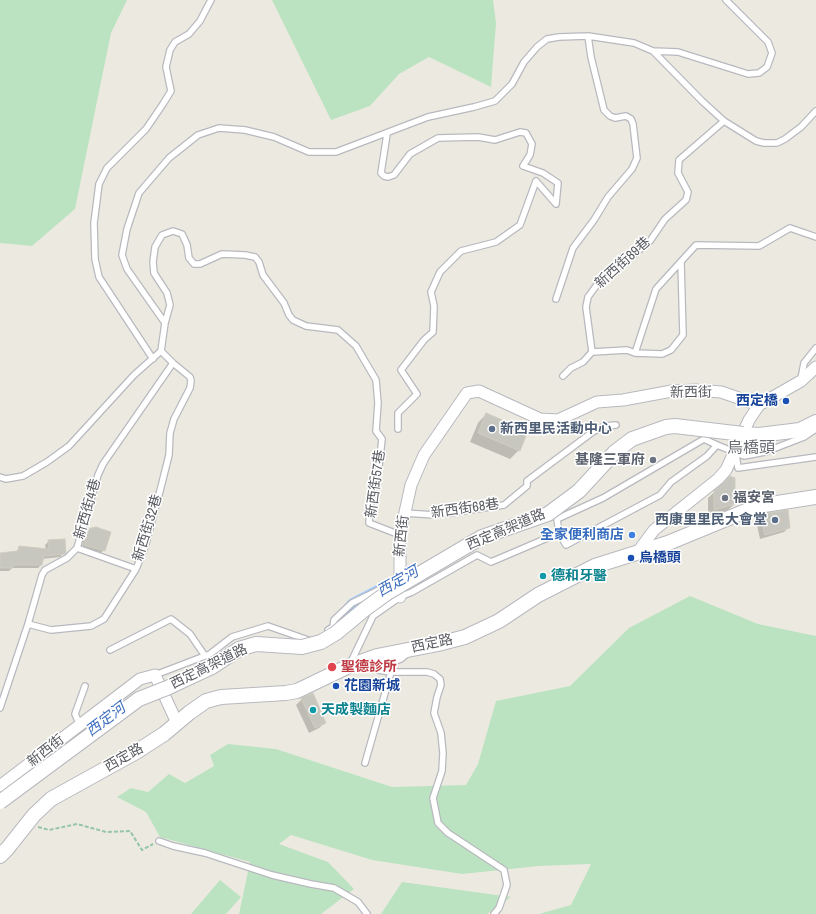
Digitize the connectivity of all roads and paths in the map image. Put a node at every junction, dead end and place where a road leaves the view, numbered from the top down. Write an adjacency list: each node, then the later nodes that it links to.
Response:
1 (211, 0): 16 (lane)
2 (726, 0): 4 (lane)
3 (588, 36): 4 (lane); 7 (lane); 10 (lane)
4 (653, 51): 6 (lane)
5 (816, 111): 6 (lane)
6 (724, 121): 14 (lane, 新西街89巷)
7 (387, 134): 11 (lane); 24 (lane)
8 (816, 237): 9 (lane)
9 (681, 262): 15 (lane); 15 (lane)
10 (556, 299)
11 (165, 323): 13 (lane); 33 (lane, 新西街57巷)
12 (816, 348): 20 (lane)
13 (161, 351): 16 (lane); 17 (lane)
14 (592, 352): 15 (lane); 19 (lane)
15 (635, 353)
16 (152, 358): 29 (lane)
17 (173, 363): 34 (lane, 新西街4巷); 36 (lane, 新西街32巷)
18 (816, 367): 20 (street)
19 (563, 376)
20 (801, 381): 21 (street)
21 (759, 405): 26 (street); 31 (street, 新西街)
22 (816, 422): 26 (street, 西定高架道路)
23 (616, 425): 31 (lane, 新西街68巷)
24 (398, 429)
25 (816, 429): 26 (lane)
26 (740, 439): 27 (lane); 28 (lane); 35 (street); 53 (street, 西定高架道路, bridge)
27 (717, 445): 32 (lane); 32 (lane)
28 (816, 457)
29 (0, 477)
30 (816, 497): 35 (street, 西定路)
31 (404, 513): 33 (street, 新西街)
32 (559, 533): 38 (lane)
33 (400, 535): 37 (street, 新西街)
34 (77, 548): 36 (lane); 39 (lane, 新西街4巷)
35 (637, 553): 40 (street, 西定路)
36 (136, 570): 39 (lane, 新西街32巷)
37 (399, 576): 38 (street); 42 (lane, 新西街)
38 (400, 597): 43 (lane)
39 (28, 624): 47 (lane, 新西街4巷)
40 (415, 648): 43 (street, 西定路); 44 (lane)
41 (110, 650): 42 (lane)
42 (205, 656): 45 (lane, 新西街)
43 (349, 666): 49 (street, 西定路)
44 (391, 672): 51 (lane); 58 (lane)
45 (155, 675): 49 (street); 50 (street, 新西街)
46 (85, 686): 50 (lane)
47 (2, 695): 48 (lane, 新西街4巷)
48 (0, 708)
49 (177, 723): 54 (street, 西定路)
50 (80, 725): 52 (street, 新西街)
51 (365, 763)
52 (0, 786)
53 (0, 802)
54 (25, 825): 55 (path); 56 (street, 西定路)
55 (159, 841): 57 (lane)
56 (0, 856)
57 (367, 914)
58 (494, 914)

